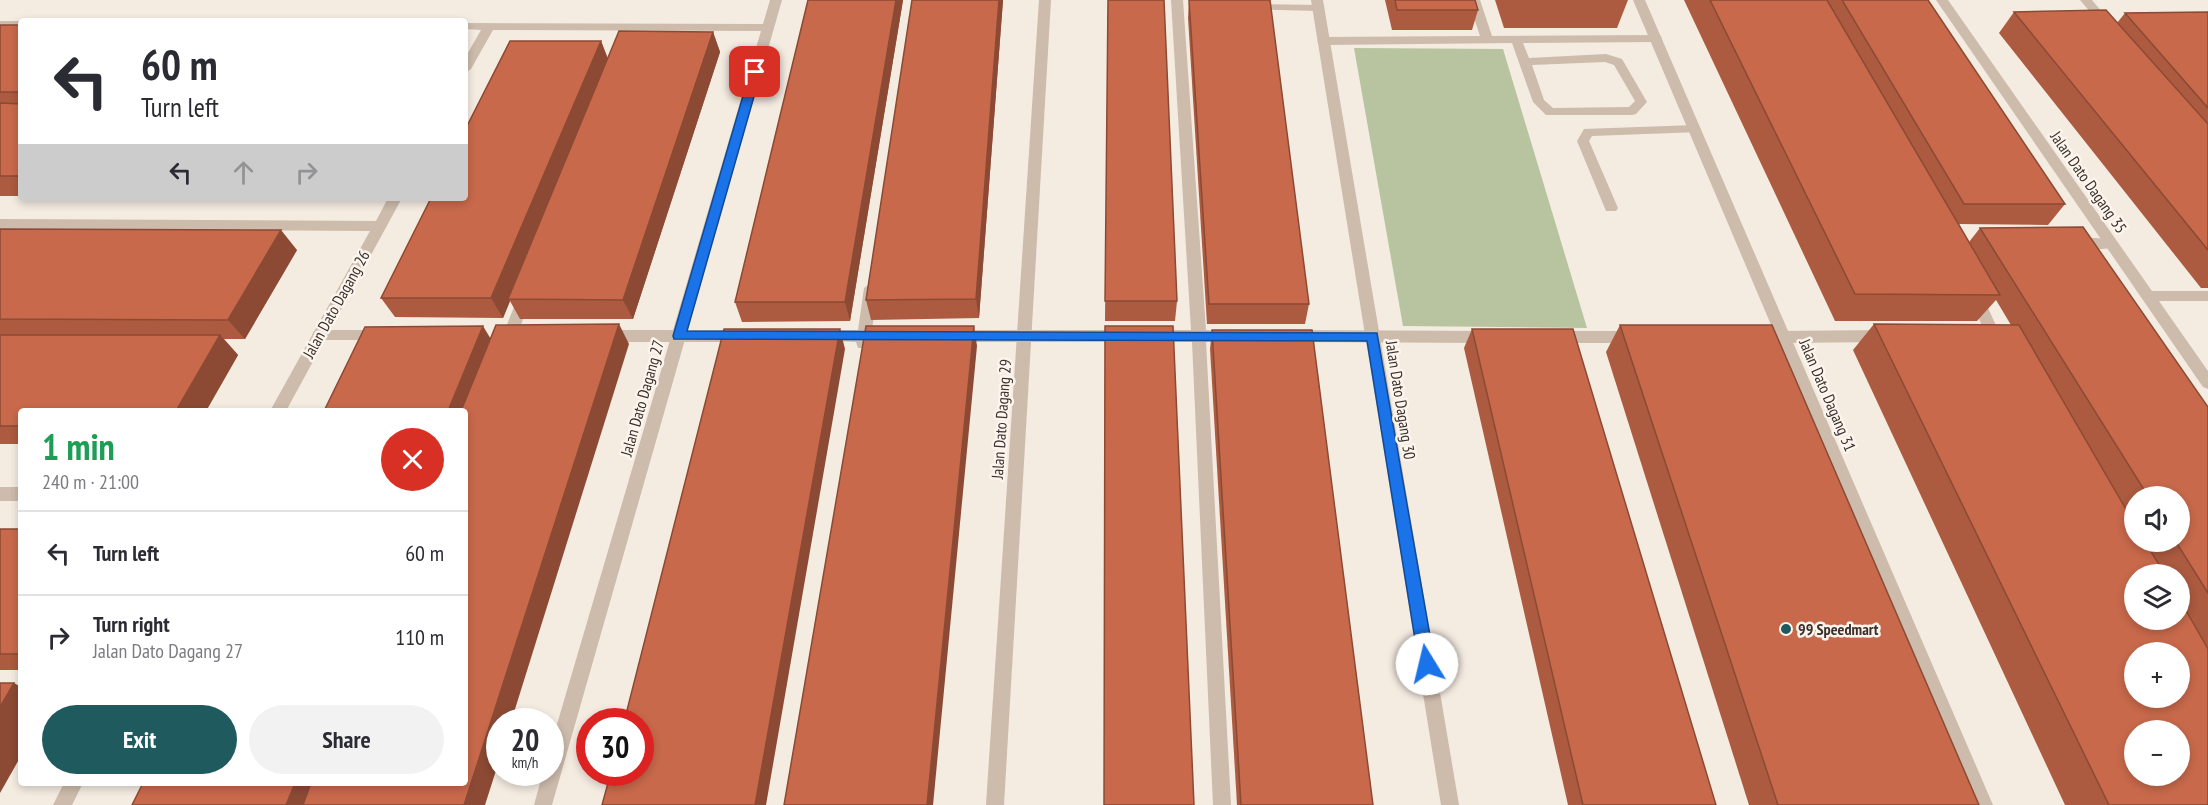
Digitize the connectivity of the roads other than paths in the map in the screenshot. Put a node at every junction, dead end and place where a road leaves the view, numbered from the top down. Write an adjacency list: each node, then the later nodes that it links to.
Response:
1 (776, 0): 14 (street, Jalan Dato Dagang 27)
2 (1045, 0): 43 (street, Jalan Dato Dagang 29)
3 (1474, 0): 17 (street)
4 (1639, 0): 16 (street, Jalan Dato Dagang 31)
5 (1942, 0): 28 (street, Jalan Dato Dagang 35)
6 (2086, 0): 15 (street)
7 (1181, 4): 44 (street)
8 (1317, 4): 9 (street); 19 (street, Jalan Dato Dagang 30)
9 (1236, 7)
10 (0, 24): 11 (street)
11 (18, 24)
12 (468, 26): 13 (street)
13 (489, 26): 14 (street); 21 (street)
14 (768, 28): 37 (street, Jalan Dato Dagang 27)
15 (2117, 36)
16 (1656, 38): 18 (street); 22 (street, Jalan Dato Dagang 31)
17 (1487, 39): 18 (street); 19 (street)
18 (1516, 39): 20 (street)
19 (1323, 41): 47 (street, Jalan Dato Dagang 30)
20 (1525, 62): 20 (street)
21 (468, 64)
22 (1695, 129): 24 (street); 48 (street, Jalan Dato Dagang 31)
23 (393, 201): 26 (street, Jalan Dato Dagang 26)
24 (1611, 208)
25 (0, 224): 26 (street)
26 (380, 226): 34 (street, Jalan Dato Dagang 26)
27 (2066, 242): 28 (street)
28 (2112, 244): 32 (street, Jalan Dato Dagang 35)
29 (873, 278): 40 (street)
30 (531, 280): 55 (street)
31 (1970, 283): 54 (street)
32 (2148, 296): 33 (street); 57 (street, Jalan Dato Dagang 35)
33 (2208, 296)
34 (319, 335): 35 (street); 58 (street, Jalan Dato Dagang 26)
35 (390, 335)
36 (589, 336): 37 (street)
37 (679, 336): 38 (street); 63 (street, Jalan Dato Dagang 27)
38 (760, 336)
39 (807, 336): 40 (street)
40 (864, 336): 41 (street); 56 (street)
41 (899, 336)
42 (944, 336): 43 (street)
43 (1024, 336): 44 (street); 64 (street, Jalan Dato Dagang 29)
44 (1199, 336): 45 (street); 65 (street)
45 (1245, 336)
46 (1280, 336): 47 (street)
47 (1372, 336): 50 (street); 66 (street, Jalan Dato Dagang 30)
48 (1783, 336): 49 (street); 53 (street); 67 (street, Jalan Dato Dagang 31)
49 (1899, 336)
50 (1503, 337)
51 (1539, 337): 52 (street)
52 (1644, 337)
53 (1760, 337)
54 (2004, 355)
55 (501, 356)
56 (861, 359)
57 (2208, 383)
58 (280, 408)
59 (0, 494): 60 (street)
60 (18, 494)
61 (72, 786): 62 (street)
62 (62, 805)
63 (543, 805)
64 (995, 805)
65 (1222, 805)
66 (1450, 805)
67 (1984, 805)

